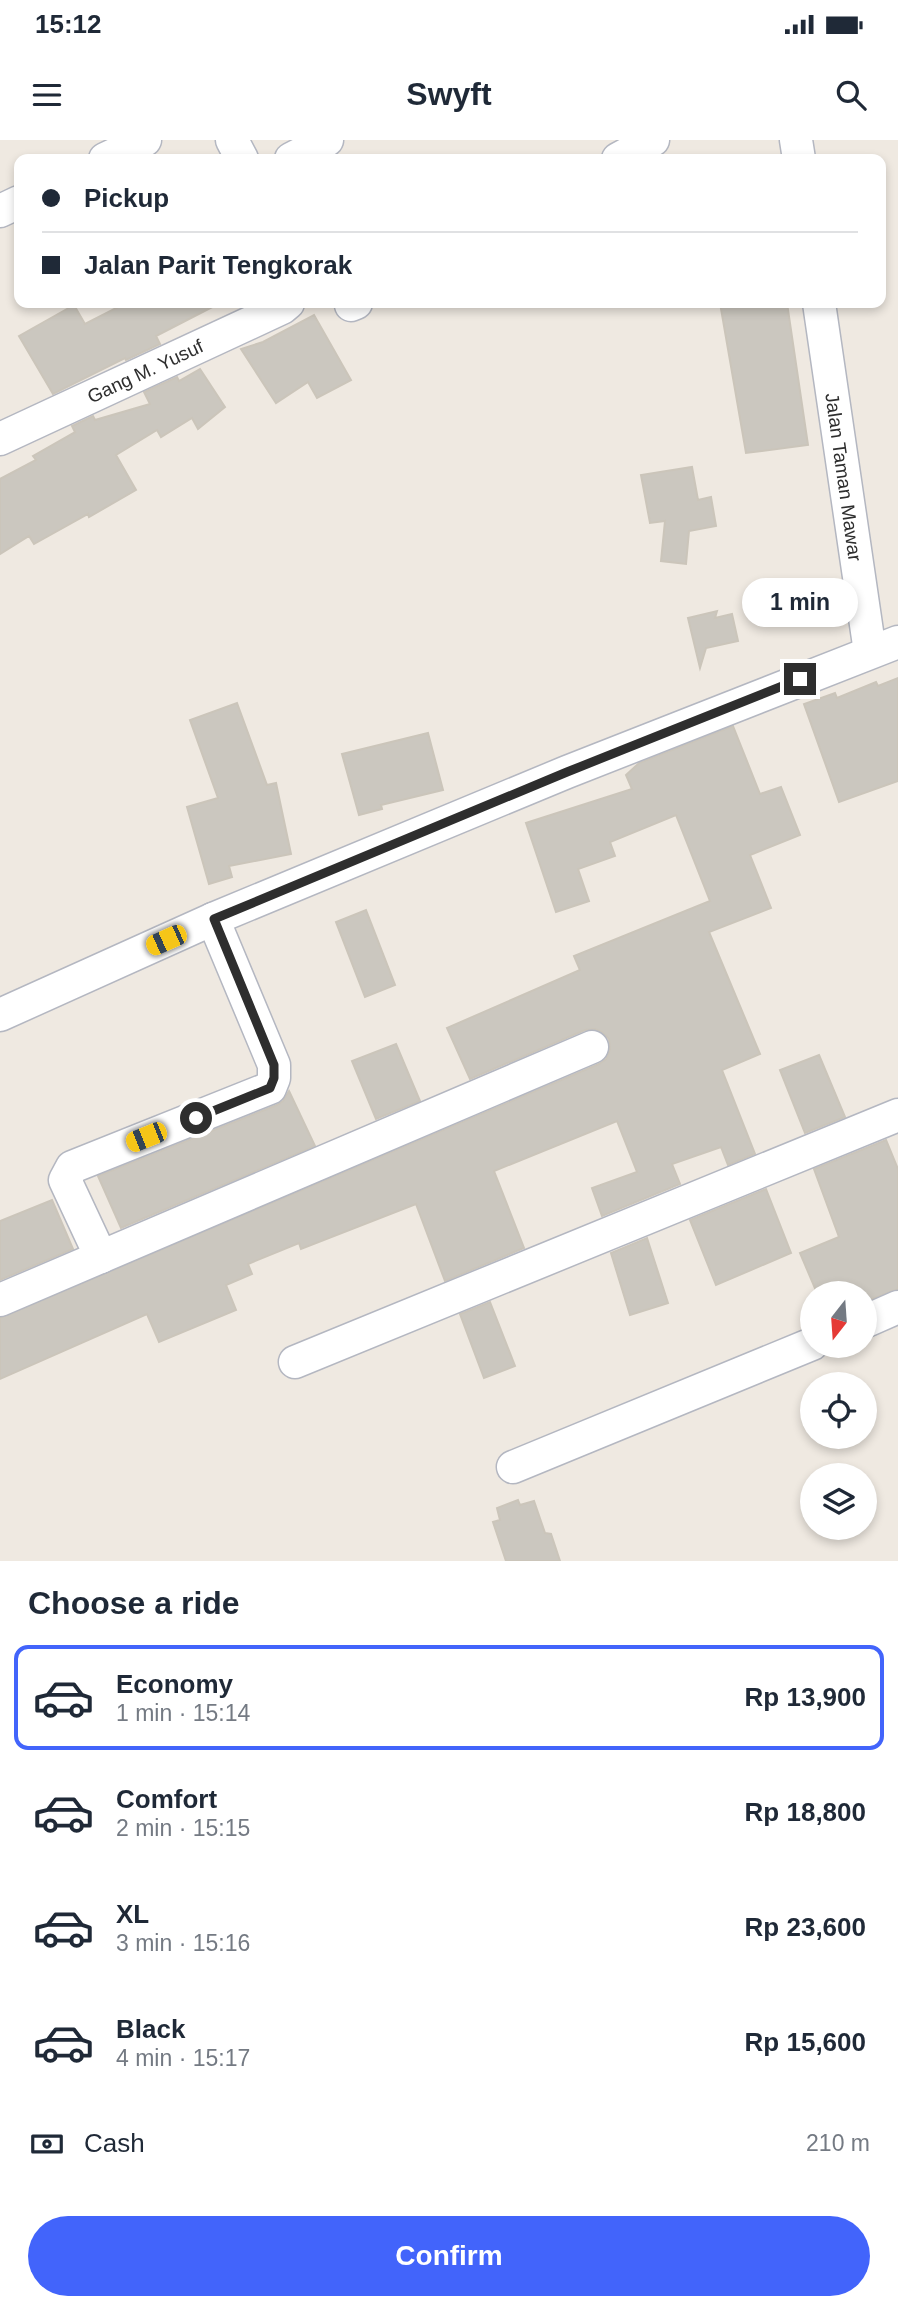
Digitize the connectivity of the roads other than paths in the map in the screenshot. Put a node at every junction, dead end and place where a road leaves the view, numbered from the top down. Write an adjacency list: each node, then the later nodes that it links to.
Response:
1 (145, 140): 4 (street)
2 (327, 140): 5 (street)
3 (653, 140): 6 (street)
4 (116, 154)
5 (300, 154)
6 (627, 154)
7 (282, 308): 9 (street, Gang M. Yusuf)
8 (820, 308): 10 (street, Jalan Taman Mawar)
9 (0, 439)
10 (884, 647): 11 (street)
11 (214, 919): 12 (street); 15 (street)
12 (0, 1015)
13 (592, 1047): 15 (street)
14 (898, 1115): 20 (street)
15 (100, 1257): 16 (street)
16 (0, 1300)
17 (898, 1307): 18 (street)
18 (877, 1316)
19 (800, 1349): 21 (street)
20 (295, 1362)
21 (513, 1467)

